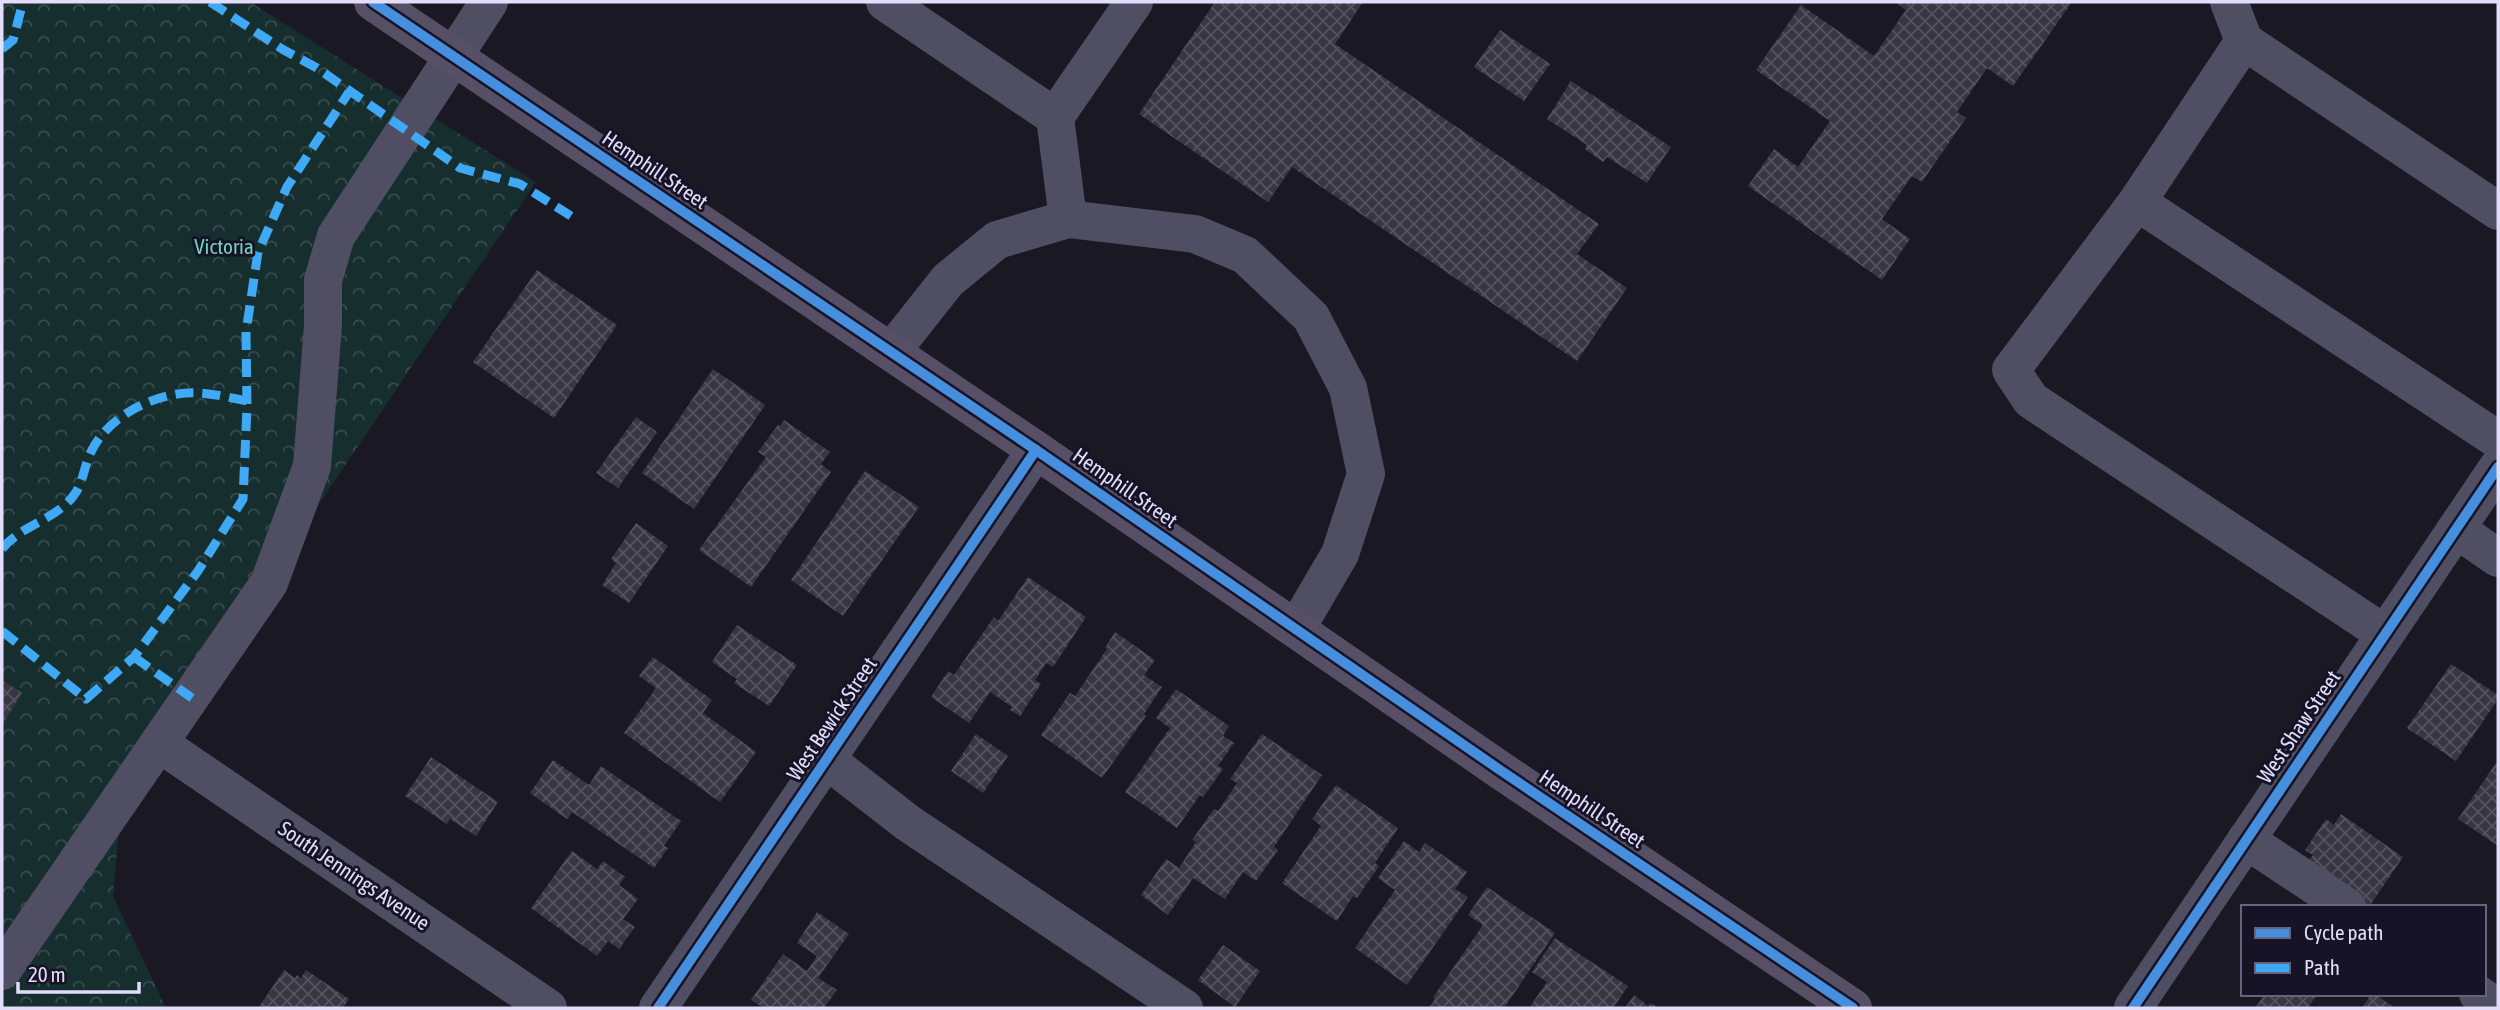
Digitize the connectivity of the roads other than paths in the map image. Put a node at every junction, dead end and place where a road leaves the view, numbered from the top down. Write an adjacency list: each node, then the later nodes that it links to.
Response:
1 (373, 2): 7 (main road, Hemphill Street)
2 (489, 2): 7 (street)
3 (885, 2): 8 (street)
4 (1134, 2): 8 (street)
5 (2229, 2): 6 (street)
6 (2244, 41): 9 (street); 10 (street)
7 (452, 56): 12 (main road, Hemphill Street); 20 (street)
8 (1055, 117): 11 (street)
9 (2137, 202): 13 (street); 19 (street)
10 (2498, 211)
11 (1068, 219): 12 (street); 18 (street)
12 (891, 352): 14 (main road, Hemphill Street)
13 (2498, 440)
14 (1037, 450): 18 (main road, Hemphill Street); 21 (street, West Bewick Street)
15 (2498, 467): 16 (street, West Shaw Street)
16 (2456, 529): 17 (street); 19 (street, West Shaw Street)
17 (2498, 558)
18 (1296, 629): 30 (main road, Hemphill Street)
19 (2385, 635): 22 (street, West Shaw Street)
20 (160, 744): 24 (street); 27 (street, South Jennings Avenue)
21 (827, 760): 28 (street, West Bewick Street); 29 (street)
22 (2246, 840): 23 (street); 31 (street, West Shaw Street)
23 (2344, 905)
24 (2, 971)
25 (2481, 996): 26 (street)
26 (2498, 1007)
27 (548, 1008)
28 (658, 1008)
29 (1184, 1008)
30 (1853, 1008)
31 (2133, 1008)

